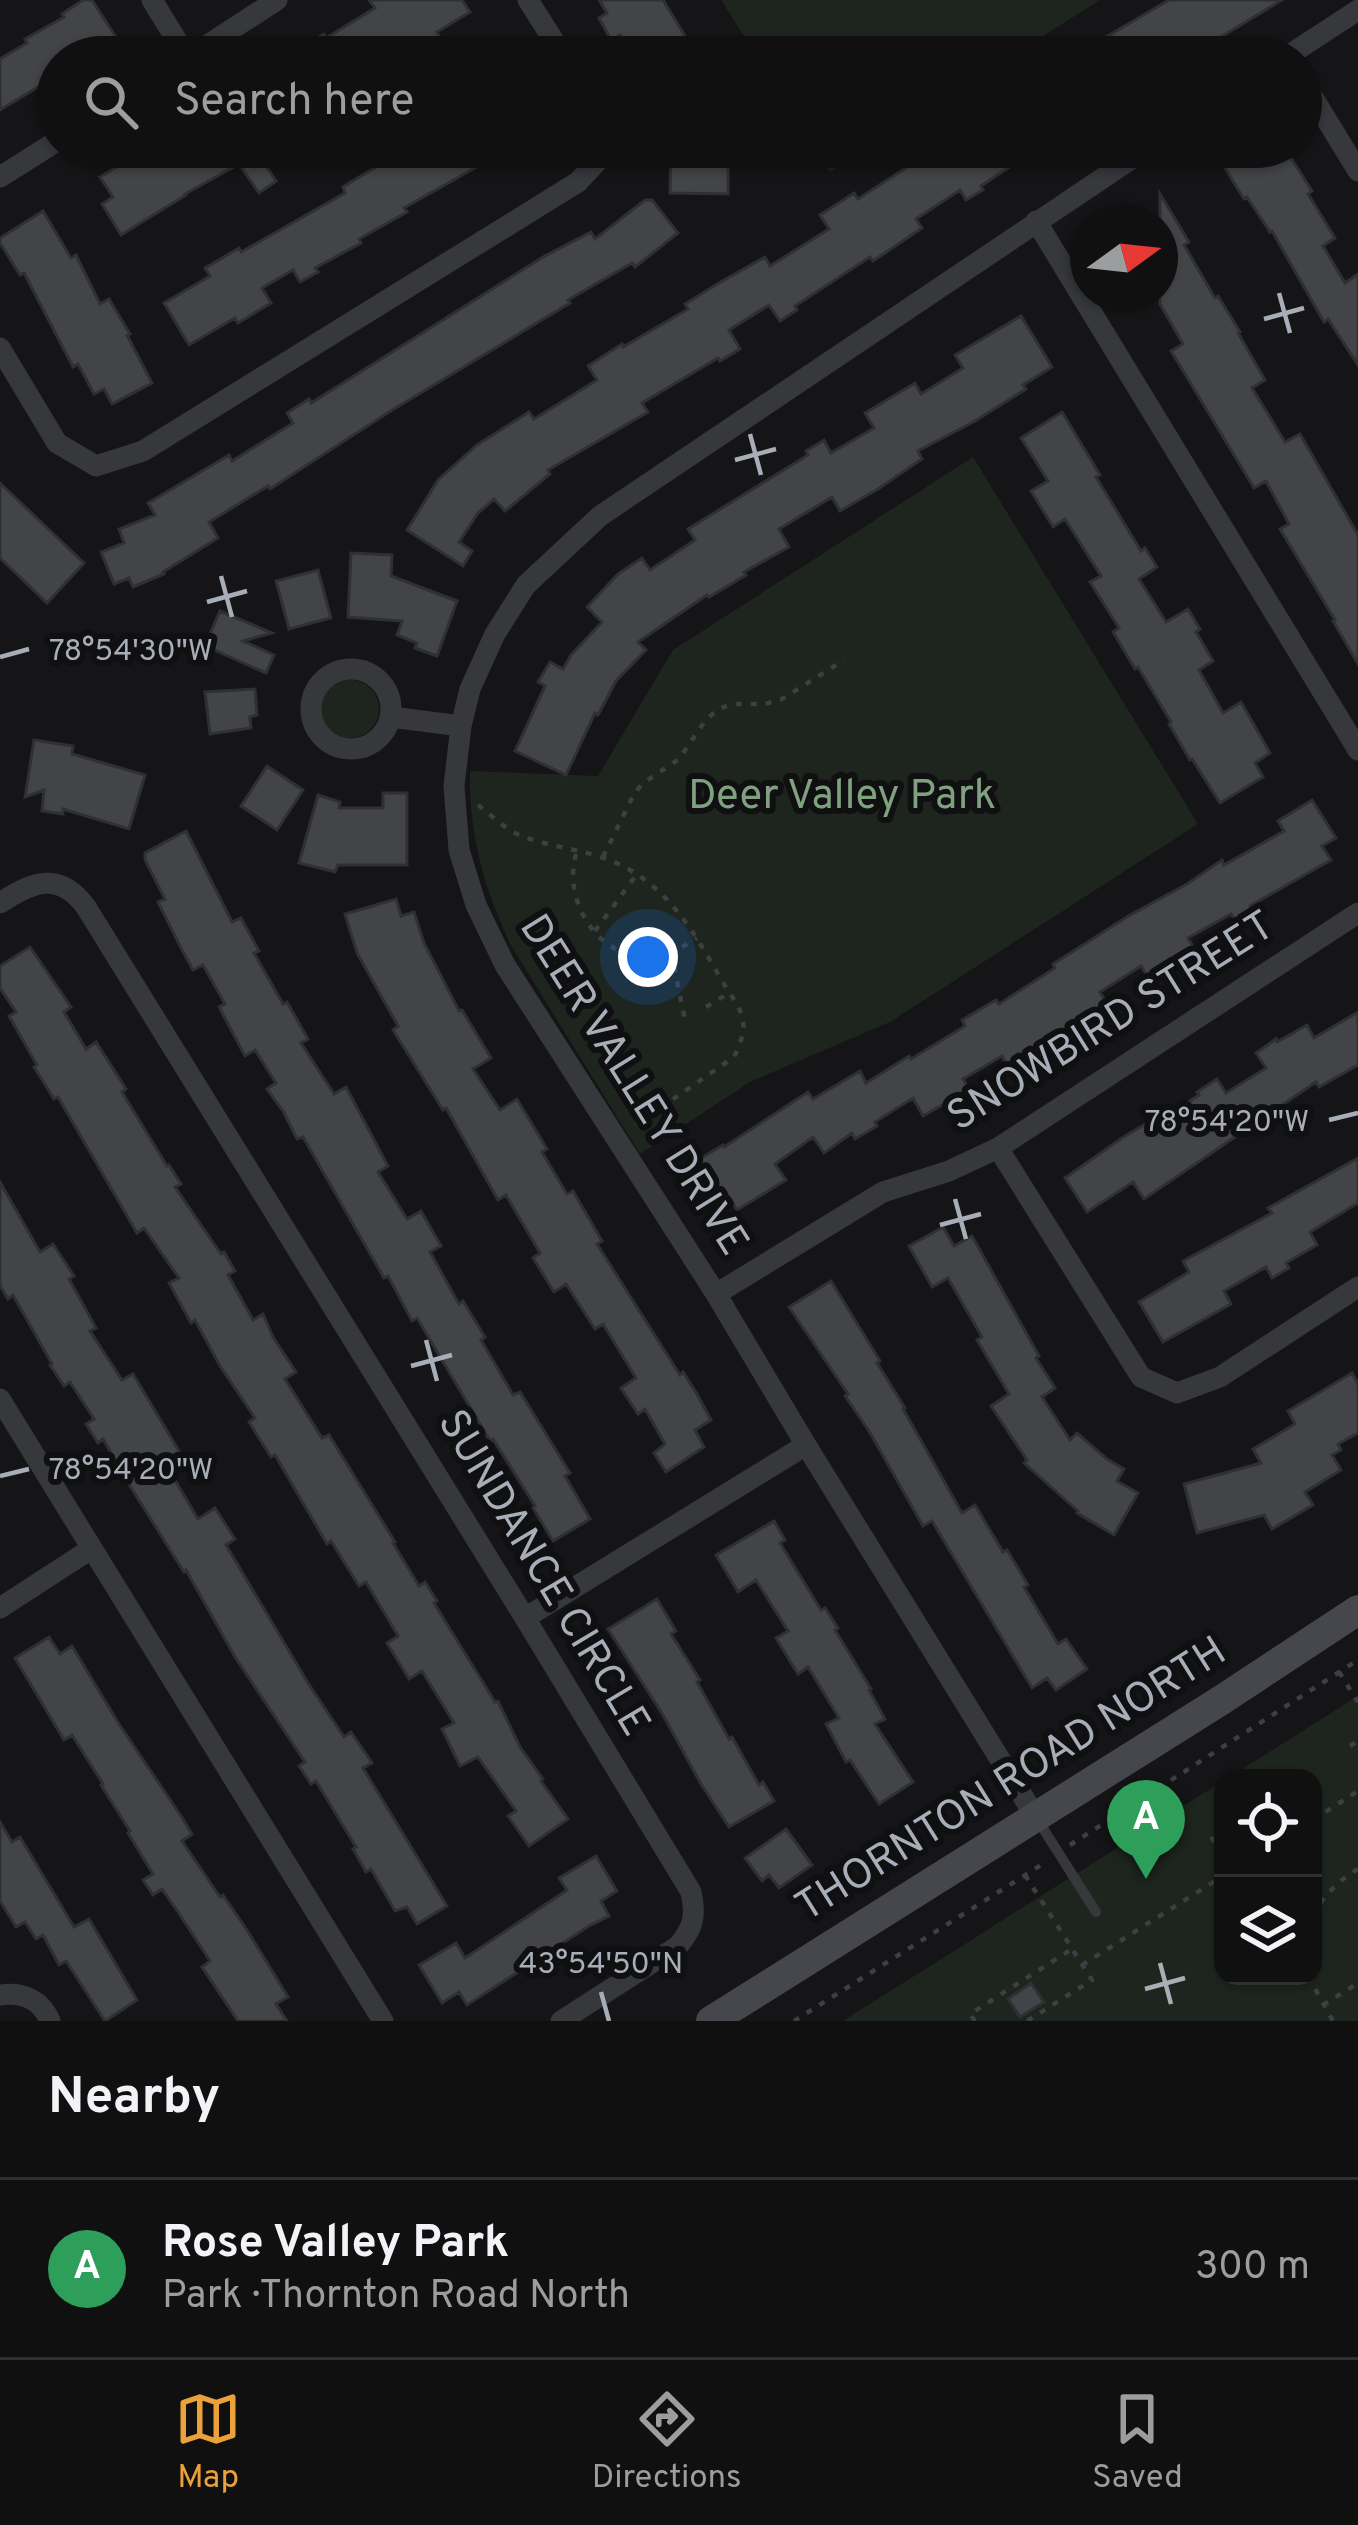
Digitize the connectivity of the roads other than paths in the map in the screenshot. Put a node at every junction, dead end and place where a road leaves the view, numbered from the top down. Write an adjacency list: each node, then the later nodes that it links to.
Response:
1 (152, 0): 5 (street)
2 (277, 0): 6 (street)
3 (528, 0): 7 (street)
4 (1358, 10): 8 (street)
5 (175, 36)
6 (221, 36)
7 (551, 36)
8 (1319, 36)
9 (1322, 112): 13 (street)
10 (36, 154): 14 (street)
11 (591, 168): 16 (street)
12 (1117, 168): 15 (street, DEER VALLEY DRIVE)
13 (1358, 171)
14 (0, 177)
15 (1036, 221): 18 (street, DEER VALLEY DRIVE); 19 (street)
16 (0, 347)
17 (391, 716): 18 (street)
18 (461, 726): 24 (street, DEER VALLEY DRIVE)
19 (1358, 750)
20 (0, 903): 30 (street, SUNDANCE CIRCLE)
21 (1358, 914): 22 (street, SNOWBIRD STREET)
22 (998, 1148): 23 (street); 24 (street, SNOWBIRD STREET)
23 (1358, 1287)
24 (716, 1294): 26 (street, DEER VALLEY DRIVE)
25 (0, 1399): 27 (street)
26 (806, 1445): 30 (street); 31 (street, DEER VALLEY DRIVE)
27 (92, 1549): 28 (street); 35 (street)
28 (0, 1608)
29 (1358, 1610): 31 (main road, THORNTON ROAD NORTH)
30 (525, 1618): 36 (street, SUNDANCE CIRCLE)
31 (1035, 1816): 32 (lane); 37 (main road, THORNTON ROAD NORTH)
32 (1096, 1912)
33 (0, 1995): 34 (street)
34 (50, 2021)
35 (383, 2021)
36 (561, 2021)
37 (711, 2021)

